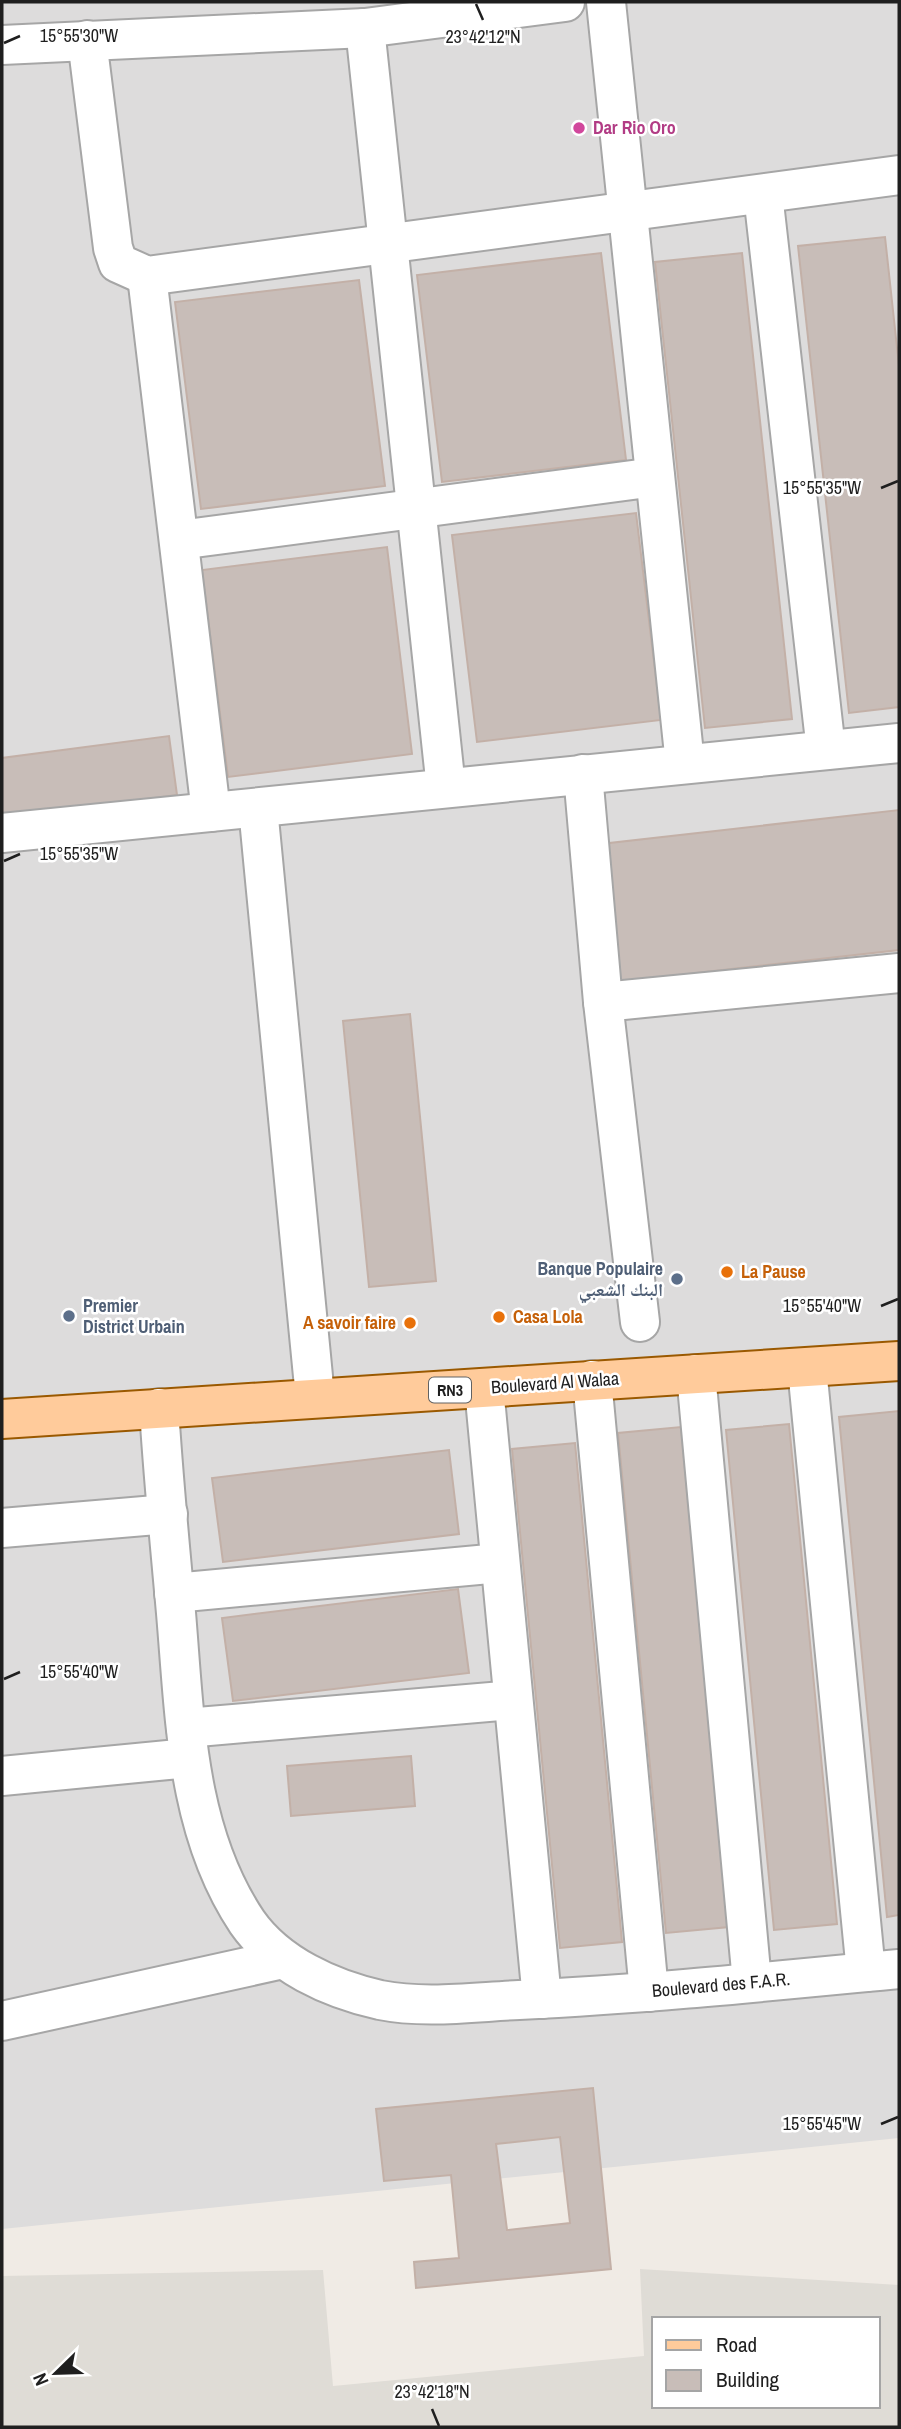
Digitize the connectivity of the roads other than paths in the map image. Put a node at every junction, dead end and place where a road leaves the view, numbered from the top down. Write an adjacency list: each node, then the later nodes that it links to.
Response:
1 (565, 2): 3 (street)
2 (606, 2): 8 (street)
3 (365, 28): 4 (street); 9 (street)
4 (87, 40): 5 (street); 10 (street)
5 (2, 46)
6 (899, 175): 7 (street)
7 (763, 194): 8 (street); 15 (street)
8 (627, 213): 9 (street); 11 (street)
9 (389, 246): 10 (street); 12 (street)
10 (147, 276): 13 (street)
11 (655, 477): 12 (street); 16 (street)
12 (417, 509): 13 (street); 18 (street)
13 (179, 540): 20 (street)
14 (899, 743): 15 (street)
15 (826, 750): 16 (street)
16 (685, 764): 17 (street)
17 (583, 774): 18 (street); 23 (street)
18 (446, 788): 19 (street)
19 (258, 808): 20 (street); 30 (street)
20 (211, 812): 21 (street)
21 (2, 833)
22 (899, 973): 23 (street)
23 (603, 1002): 24 (street)
24 (640, 1322)
25 (899, 1361): 26 (main road, Boulevard Al Walaa / RN3)
26 (807, 1368): 27 (main road, Boulevard Al Walaa / RN3); 41 (street)
27 (696, 1374): 28 (main road, Boulevard Al Walaa / RN3); 42 (street)
28 (592, 1380): 29 (main road, Boulevard Al Walaa / RN3); 43 (street)
29 (484, 1388): 30 (main road, Boulevard Al Walaa / RN3); 35 (street)
30 (315, 1397): 31 (main road, Boulevard Al Walaa / RN3)
31 (159, 1408): 32 (main road, Boulevard Al Walaa / RN3); 33 (street, Boulevard des F.A.R.)
32 (2, 1419)
33 (168, 1514): 34 (street); 36 (street, Boulevard des F.A.R.)
34 (2, 1528)
35 (500, 1563): 36 (street); 37 (street)
36 (174, 1593): 38 (street, Boulevard des F.A.R.)
37 (513, 1700): 38 (street); 44 (street)
38 (187, 1743): 39 (street); 40 (street, Boulevard des F.A.R.)
39 (2, 1776)
40 (283, 1959): 44 (street, Boulevard des F.A.R.); 45 (street)
41 (883, 1970): 42 (street, Boulevard des F.A.R.)
42 (752, 1982): 43 (street, Boulevard des F.A.R.)
43 (649, 1992): 44 (street, Boulevard des F.A.R.)
44 (542, 1999)
45 (2, 2021)

